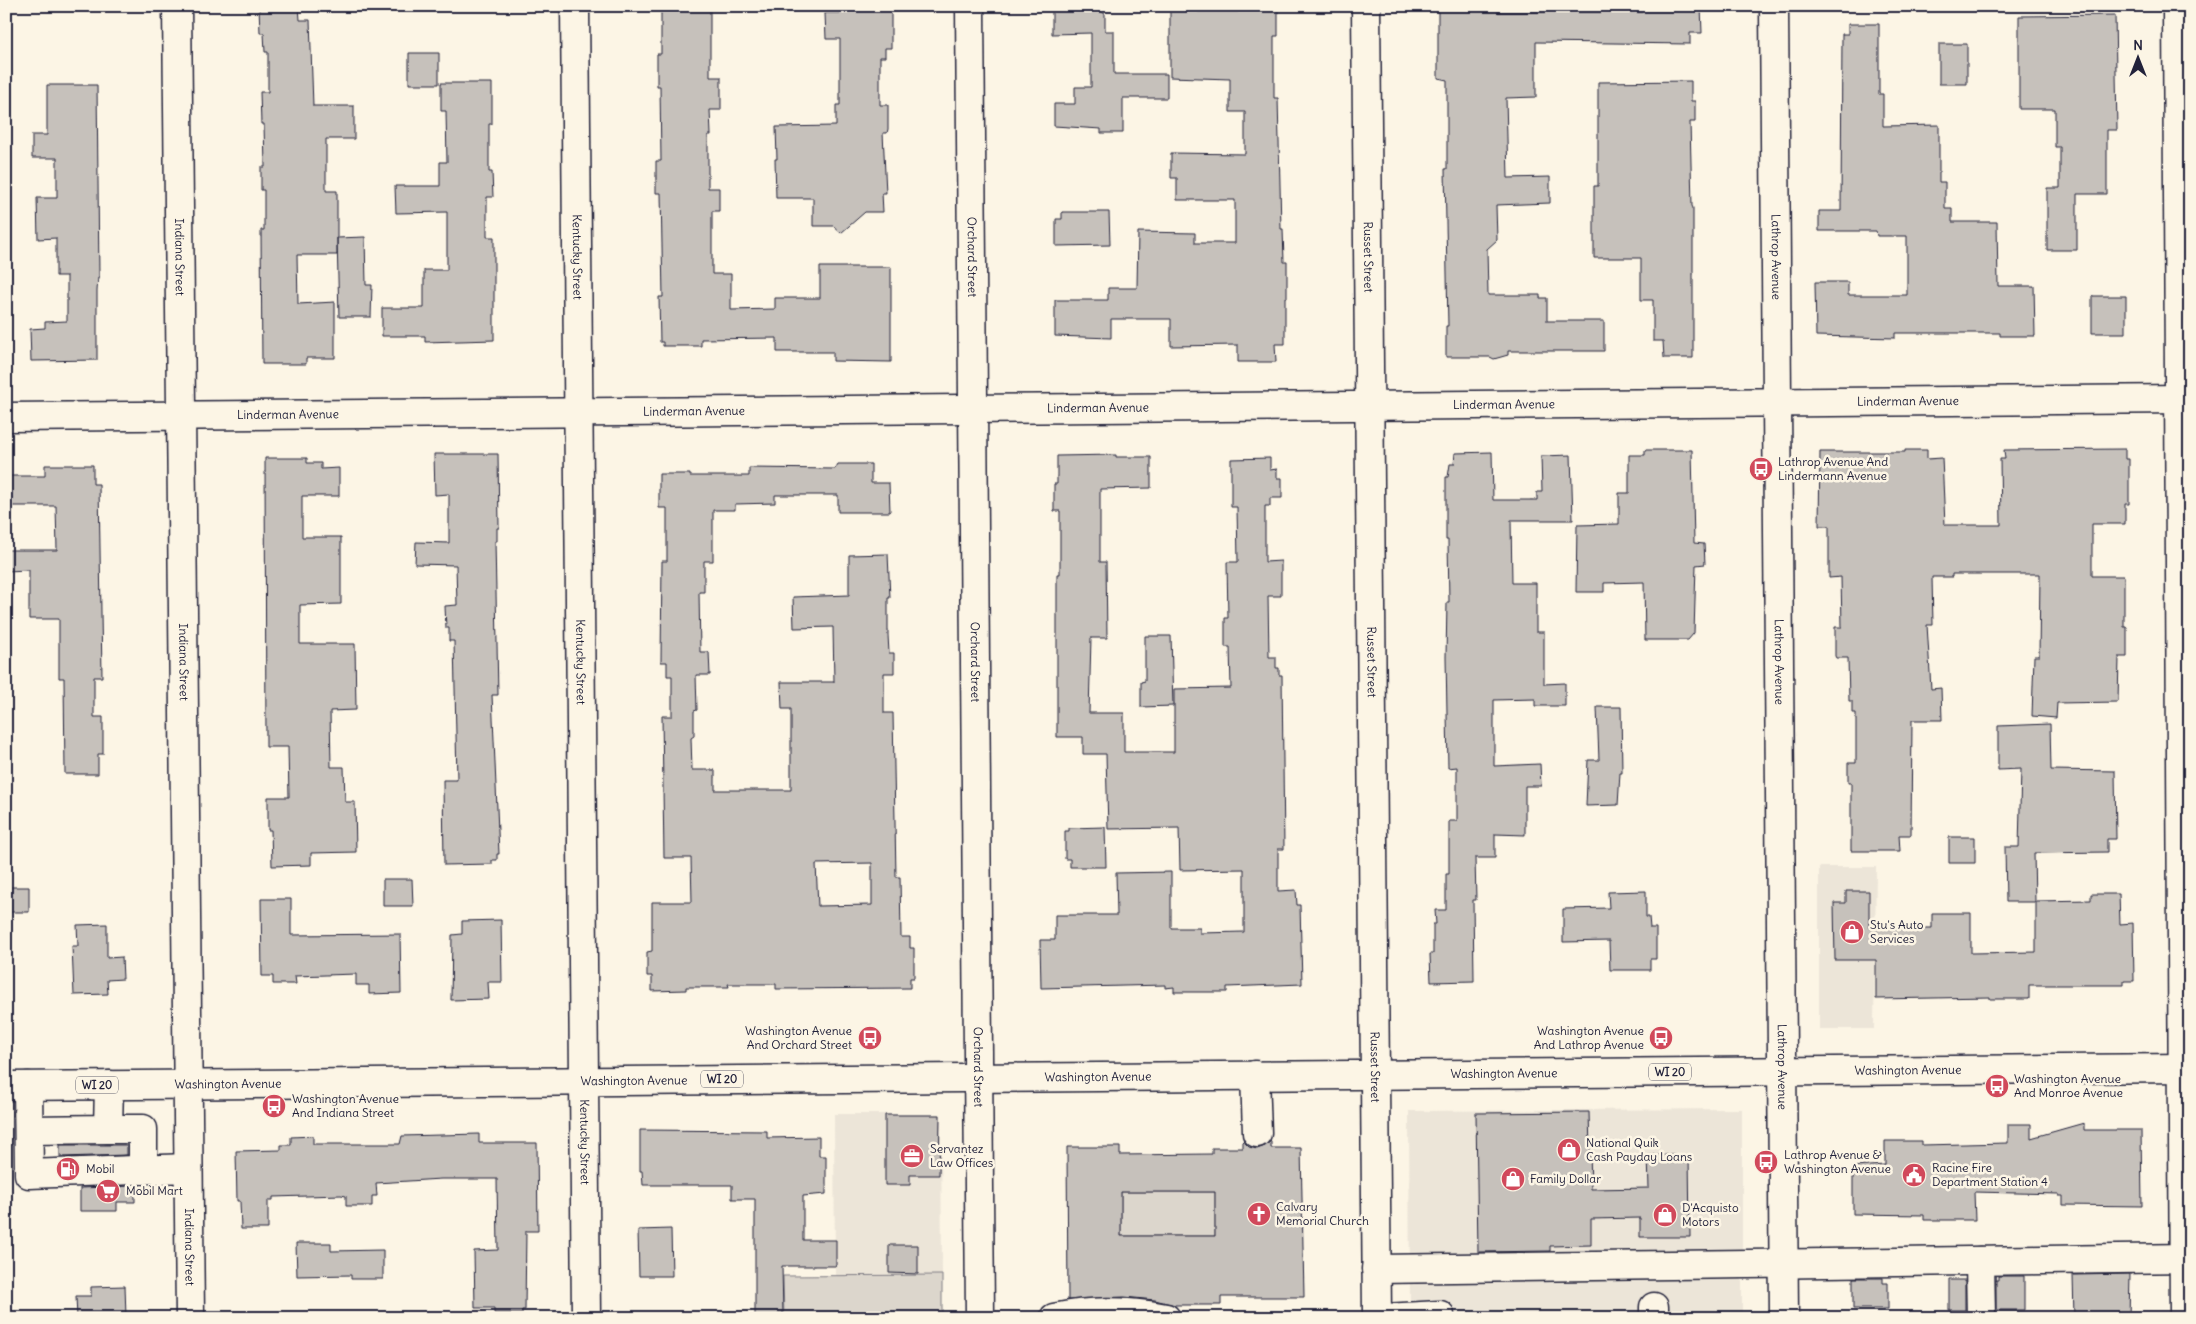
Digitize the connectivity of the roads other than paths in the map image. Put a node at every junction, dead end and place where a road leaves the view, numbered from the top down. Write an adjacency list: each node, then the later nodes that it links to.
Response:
1 (177, 6): 12 (street, Indiana Street)
2 (574, 6): 11 (street, Kentucky Street)
3 (970, 6): 10 (street, Orchard Street)
4 (1366, 6): 9 (street, Russet Street)
5 (1774, 6): 8 (street, Lathrop Avenue)
6 (2176, 6): 7 (street)
7 (2184, 399): 8 (street, Linderman Avenue); 14 (street)
8 (1777, 402): 9 (street, Linderman Avenue); 17 (street, Lathrop Avenue)
9 (1369, 406): 10 (street, Linderman Avenue); 18 (street, Russet Street)
10 (974, 408): 11 (street, Linderman Avenue); 20 (street, Orchard Street)
11 (578, 412): 12 (street, Linderman Avenue); 21 (street, Kentucky Street)
12 (181, 416): 13 (street, Linderman Avenue); 22 (street, Indiana Street)
13 (6, 417)
14 (2186, 830): 15 (street)
15 (2186, 872): 16 (street)
16 (2186, 1068): 17 (street, Washington Avenue / WI 20); 30 (street)
17 (1783, 1071): 18 (street, Washington Avenue / WI 20); 32 (street, Lathrop Avenue)
18 (1374, 1074): 19 (street, Washington Avenue / WI 20); 33 (street, Russet Street)
19 (1255, 1075): 20 (street, Washington Avenue / WI 20); 27 (street)
20 (979, 1077): 21 (street, Washington Avenue / WI 20); 37 (street, Orchard Street)
21 (584, 1081): 22 (street, Washington Avenue / WI 20); 36 (street, Kentucky Street)
22 (188, 1084): 23 (street, Washington Avenue / WI 20); 28 (street, Indiana Street)
23 (109, 1085): 24 (street, Washington Avenue / WI 20); 25 (street)
24 (17, 1086): 26 (street)
25 (108, 1129): 26 (street); 29 (street)
26 (29, 1130): 29 (street)
27 (1257, 1133)
28 (188, 1168): 29 (street); 35 (street, Indiana Street)
29 (143, 1170)
30 (2187, 1258): 31 (street); 44 (street)
31 (1980, 1261): 32 (street); 43 (street)
32 (1784, 1262): 33 (street); 42 (street, Lathrop Avenue)
33 (1376, 1269): 40 (street, Russet Street)
34 (1440, 1315): 41 (street)
35 (190, 1318)
36 (586, 1318)
37 (980, 1318)
38 (1054, 1318): 39 (street)
39 (1166, 1318)
40 (1377, 1318)
41 (1384, 1318)
42 (1784, 1318)
43 (1980, 1318)
44 (2184, 1318)

